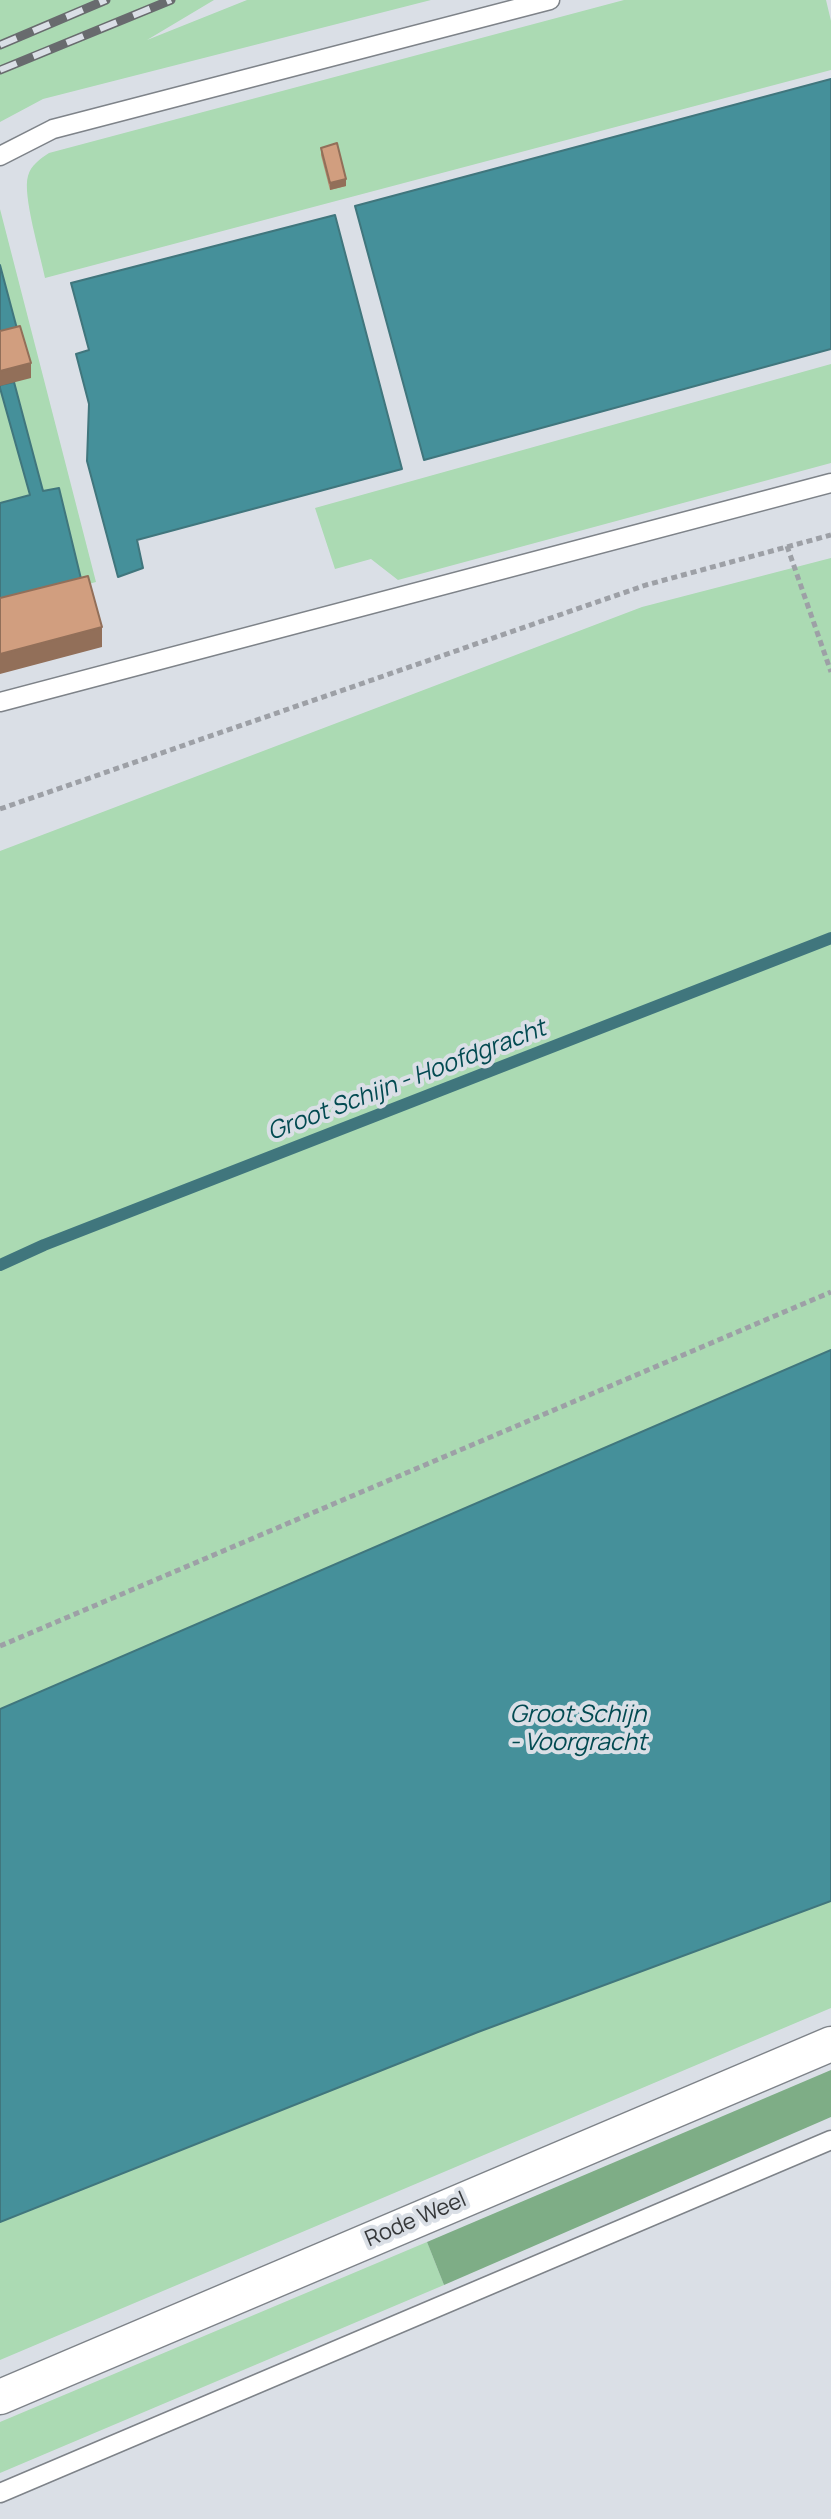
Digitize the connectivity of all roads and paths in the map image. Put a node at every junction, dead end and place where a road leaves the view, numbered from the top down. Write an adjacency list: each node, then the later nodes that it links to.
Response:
1 (550, 0): 2 (lane)
2 (0, 156)
3 (831, 483): 7 (lane)
4 (831, 535): 5 (path)
5 (787, 546): 6 (path); 8 (path)
6 (831, 672)
7 (0, 702)
8 (0, 809)
9 (831, 1292): 10 (path)
10 (0, 1646)
11 (831, 2044): 13 (street, Rode Weel)
12 (831, 2140): 14 (lane)
13 (0, 2397)
14 (0, 2493)

